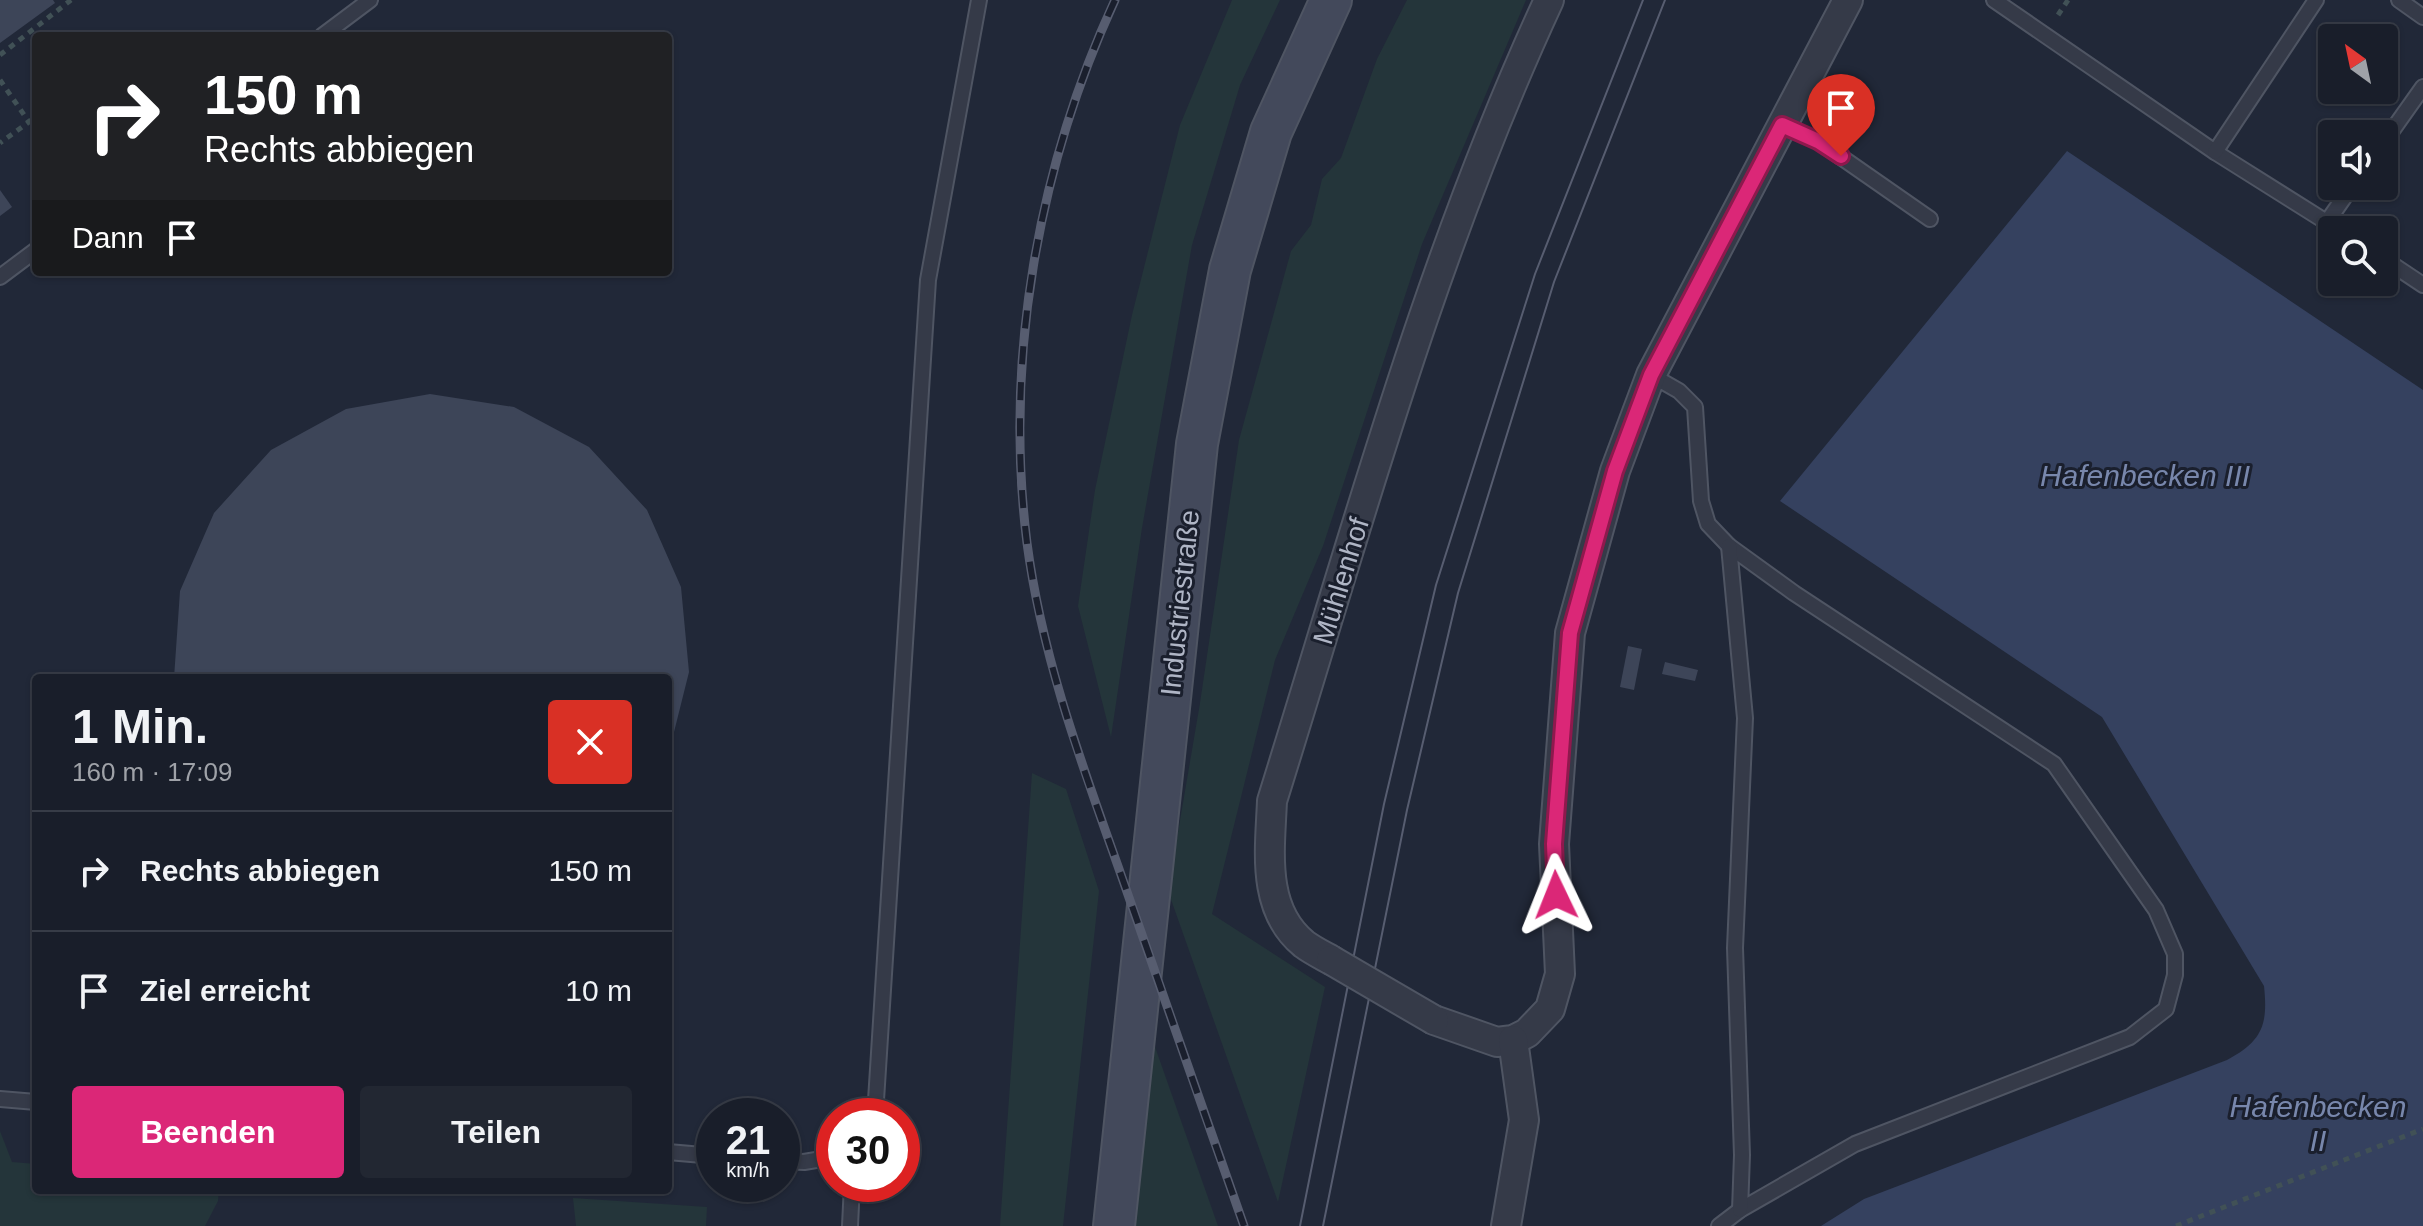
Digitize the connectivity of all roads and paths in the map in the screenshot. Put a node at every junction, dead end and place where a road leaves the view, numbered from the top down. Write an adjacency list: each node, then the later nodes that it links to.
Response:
1 (71, 0): 12 (path)
2 (370, 0): 11 (lane)
3 (979, 0): 28 (lane)
4 (1331, 0): 37 (main road, Industriestraße)
5 (1549, 0): 27 (street, Mühlenhof, bridge)
6 (1848, 0): 16 (street)
7 (1994, 0): 18 (lane)
8 (2316, 0): 18 (lane)
9 (2399, 0): 10 (lane)
10 (2423, 17)
11 (327, 32)
12 (0, 55)
13 (0, 80): 17 (path)
14 (2423, 87): 15 (lane)
15 (2398, 122)
16 (1782, 125): 20 (lane); 25 (street)
17 (0, 143)
18 (2215, 152): 19 (lane)
19 (2318, 217)
20 (1930, 219)
21 (32, 253): 23 (lane)
22 (2398, 268): 24 (lane)
23 (0, 277)
24 (2423, 285)
25 (1651, 375): 26 (lane); 27 (street)
26 (1729, 546): 35 (lane); 35 (lane)
27 (1513, 1040): 38 (street)
28 (876, 1098)
29 (0, 1099): 30 (lane)
30 (32, 1102)
31 (2423, 1129): 40 (path)
32 (672, 1152): 33 (lane)
33 (696, 1154)
34 (851, 1202): 36 (lane)
35 (1740, 1210): 39 (lane)
36 (850, 1226)
37 (1114, 1226)
38 (1506, 1226)
39 (1719, 1226)
40 (2176, 1226)

